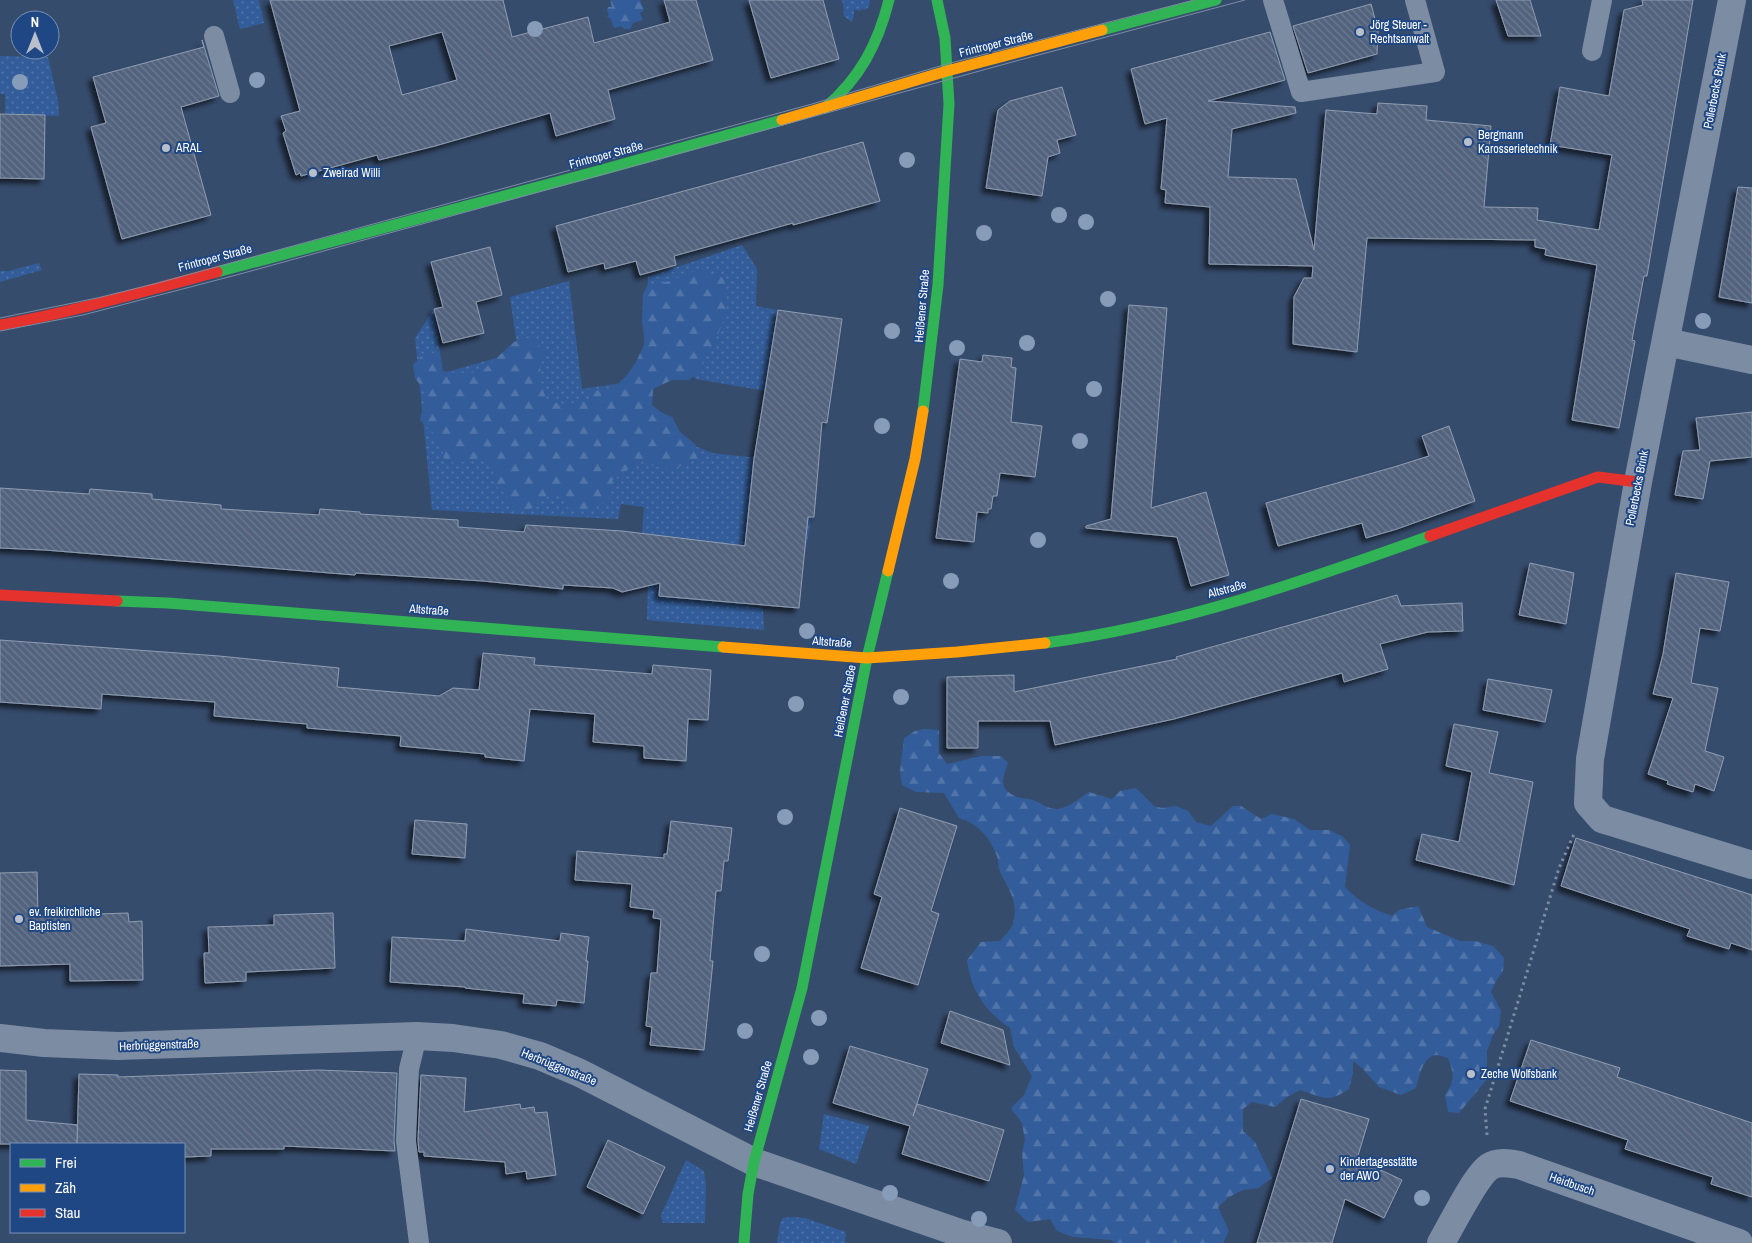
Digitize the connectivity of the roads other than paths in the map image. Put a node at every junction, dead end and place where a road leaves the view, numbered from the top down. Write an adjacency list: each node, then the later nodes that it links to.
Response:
1 (890, 0): 12 (street)
2 (937, 0): 10 (street, Heißener Straße)
3 (1216, 0): 10 (street, Frintroper Straße)
4 (1273, 0): 5 (lane)
5 (1415, 0)
6 (1602, 0): 9 (lane)
7 (1732, 0): 14 (street, Pollerbecks Brink)
8 (214, 36): 11 (lane)
9 (1592, 51)
10 (947, 71): 12 (street, Frintroper Straße); 18 (street, Heißener Straße)
11 (230, 93)
12 (824, 108): 13 (street, Frintroper Straße)
13 (0, 325)
14 (1666, 342): 15 (street); 16 (street, Pollerbecks Brink)
15 (1752, 360)
16 (1638, 482): 18 (street, Altstraße); 19 (street, Pollerbecks Brink)
17 (0, 595): 18 (street, Altstraße)
18 (867, 658): 22 (street, Heißener Straße)
19 (1752, 865)
20 (417, 1036): 21 (street, Herbrüggenstraße); 22 (street, Herbrüggenstraße); 23 (lane)
21 (0, 1038)
22 (754, 1162): 24 (street, Heißener Straße); 25 (street, Herbrüggenstraße)
23 (419, 1243)
24 (744, 1243)
25 (998, 1243)
26 (1441, 1243): 27 (street, Heidbusch)
27 (1739, 1243)

